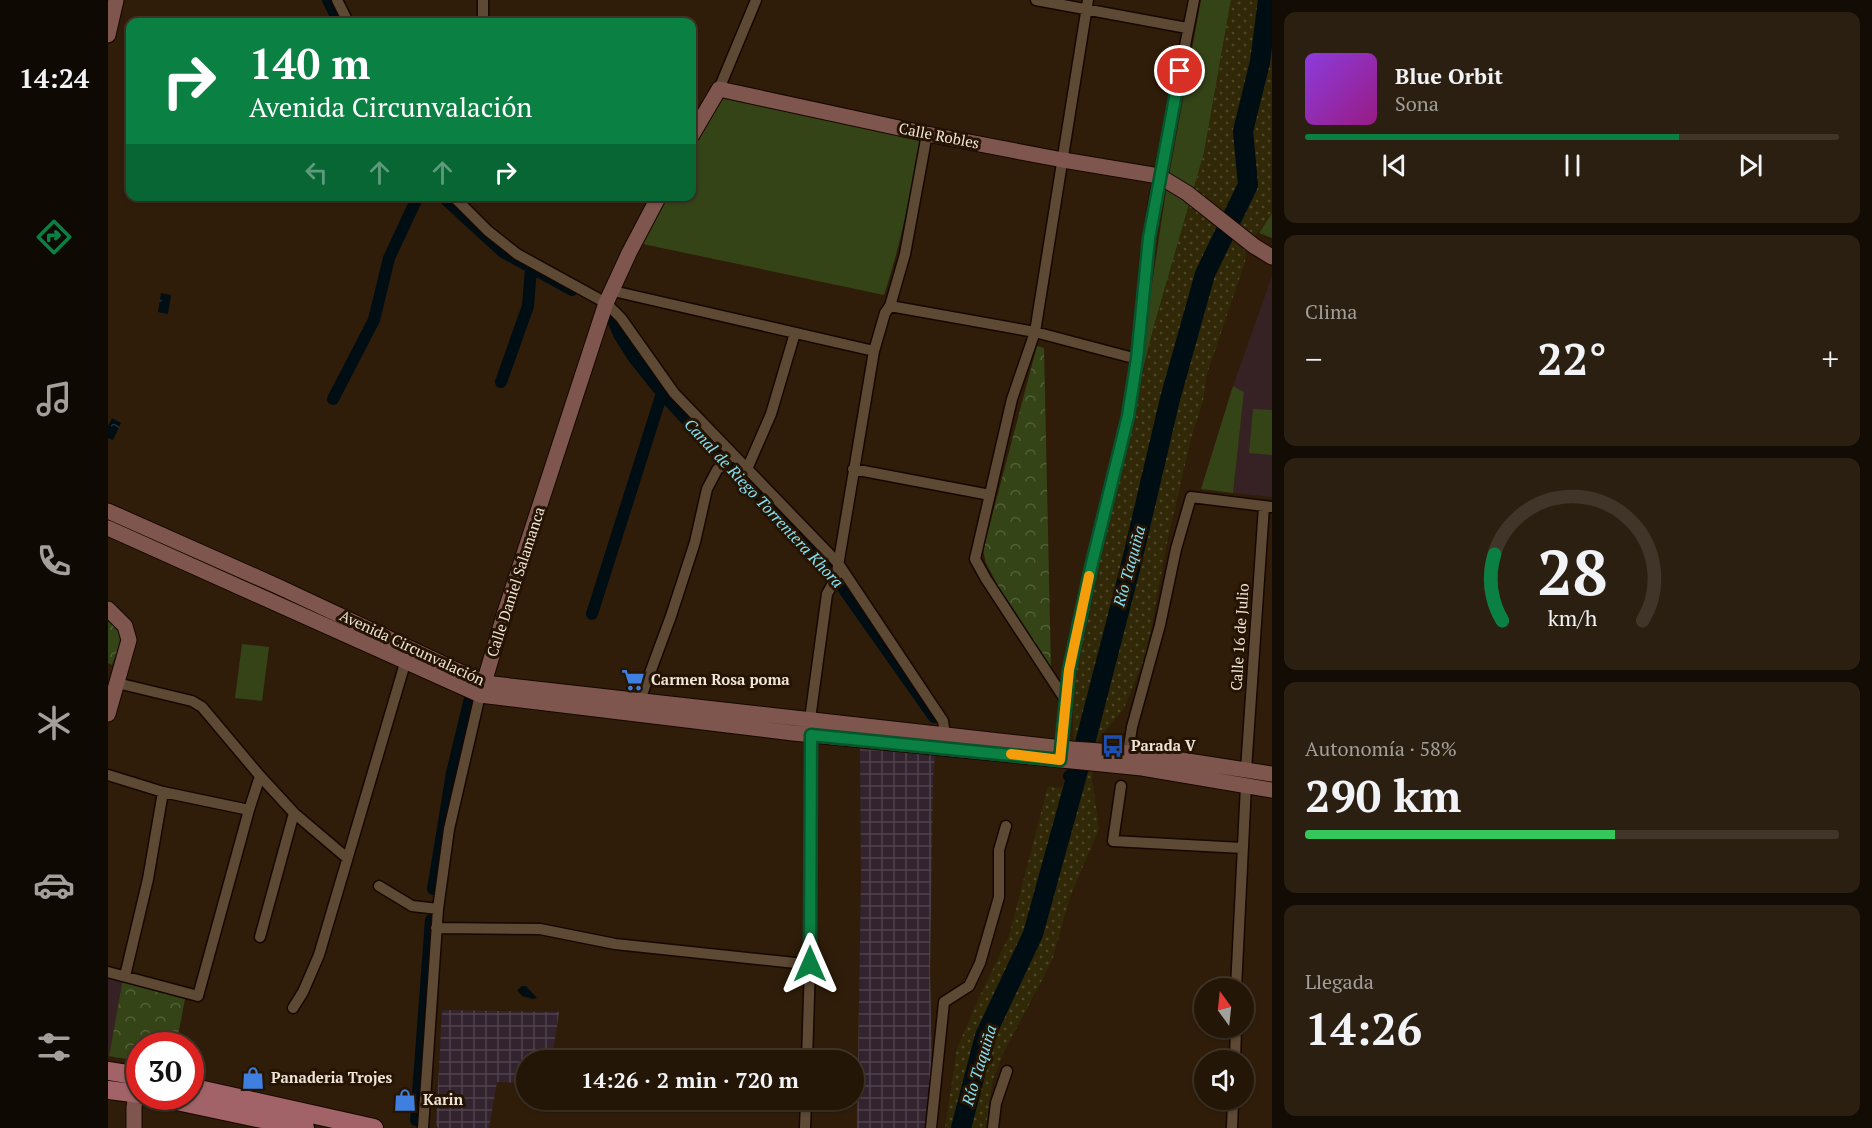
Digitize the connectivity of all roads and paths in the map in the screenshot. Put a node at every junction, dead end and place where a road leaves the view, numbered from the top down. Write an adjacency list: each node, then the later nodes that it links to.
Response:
1 (116, 0): 11 (main road)
2 (337, 0): 8 (street)
3 (483, 0): 9 (street)
4 (756, 0): 12 (street)
5 (1036, 0): 7 (street)
6 (1194, 0): 10 (street)
7 (1087, 5): 10 (street); 15 (street)
8 (346, 18)
9 (483, 18)
10 (1187, 28): 16 (street)
11 (108, 35)
12 (719, 89): 13 (main road); 14 (main road, Calle Robles)
13 (696, 128)
14 (927, 134): 15 (main road, Calle Robles); 21 (street)
15 (1063, 160): 16 (main road, Calle Robles); 23 (street)
16 (1160, 176): 19 (main road); 25 (street)
17 (458, 201): 20 (street)
18 (656, 201): 20 (main road, Calle Daniel Salamanca)
19 (1272, 257)
20 (609, 297): 22 (street); 26 (street); 37 (main road, Calle Daniel Salamanca)
21 (890, 306): 23 (street); 24 (street)
22 (795, 333): 24 (street); 27 (street)
23 (1035, 333): 25 (street); 29 (street)
24 (874, 351): 28 (street)
25 (1137, 359): 39 (street)
26 (733, 454): 27 (street); 38 (street)
27 (747, 469): 33 (street)
28 (854, 469): 29 (street); 33 (street)
29 (990, 495): 39 (street)
30 (1268, 507): 44 (street); 50 (street, Calle 16 de Julio)
31 (108, 511): 37 (main road, Avenida Circunvalación)
32 (108, 528): 35 (main road, Avenida Circunvalación)
33 (838, 563): 41 (street); 42 (street)
34 (108, 609): 36 (main road)
35 (405, 660): 37 (main road, Avenida Circunvalación); 58 (street)
36 (117, 683): 40 (main road); 49 (street)
37 (482, 689): 38 (main road, Avenida Circunvalación); 43 (main road, Avenida Circunvalación); 60 (street, Calle Daniel Salamanca)
38 (640, 700): 41 (main road, Avenida Circunvalación)
39 (1066, 701): 45 (street)
40 (108, 714)
41 (810, 719): 42 (main road, Avenida Circunvalación); 43 (street)
42 (945, 734): 45 (main road, Avenida Circunvalación)
43 (811, 735): 45 (main road, Avenida Circunvalación); 68 (street)
44 (1128, 753): 46 (main road, Avenida Circunvalación); 50 (main road, Avenida Circunvalación)
45 (1066, 754): 46 (main road, Avenida Circunvalación)
46 (1100, 758): 50 (main road, Avenida Circunvalación)
47 (1272, 774): 50 (main road, Avenida Circunvalación)
48 (108, 775): 53 (street)
49 (260, 776): 54 (street); 55 (street)
50 (1246, 778): 52 (main road, Avenida Circunvalación); 57 (street, Calle 16 de Julio)
51 (1121, 786): 57 (street)
52 (1272, 790)
53 (163, 792): 54 (street); 65 (street)
54 (249, 810): 65 (street)
55 (294, 813): 58 (street); 62 (street)
56 (1006, 826): 84 (street)
57 (1242, 848): 66 (street, Calle 16 de Julio)
58 (347, 858): 67 (street)
59 (379, 885): 60 (street)
60 (438, 909): 61 (street, Calle Daniel Salamanca)
61 (436, 928): 63 (street); 82 (street, Calle Daniel Salamanca)
62 (260, 937)
63 (805, 964)
64 (108, 972): 65 (street)
65 (125, 976)
66 (1236, 978)
67 (293, 1008)
68 (807, 1050)
69 (108, 1071): 71 (main road)
70 (1007, 1071): 85 (street)
71 (126, 1079)
72 (126, 1088): 73 (main road)
73 (108, 1090)
74 (204, 1090): 81 (main road)
75 (204, 1103): 80 (main road)
76 (134, 1110): 79 (main road)
77 (806, 1110): 83 (street)
78 (1233, 1110): 86 (street)
79 (134, 1128)
80 (305, 1128)
81 (374, 1128)
82 (423, 1128)
83 (805, 1128)
84 (931, 1128)
85 (993, 1128)
86 (1232, 1128)

